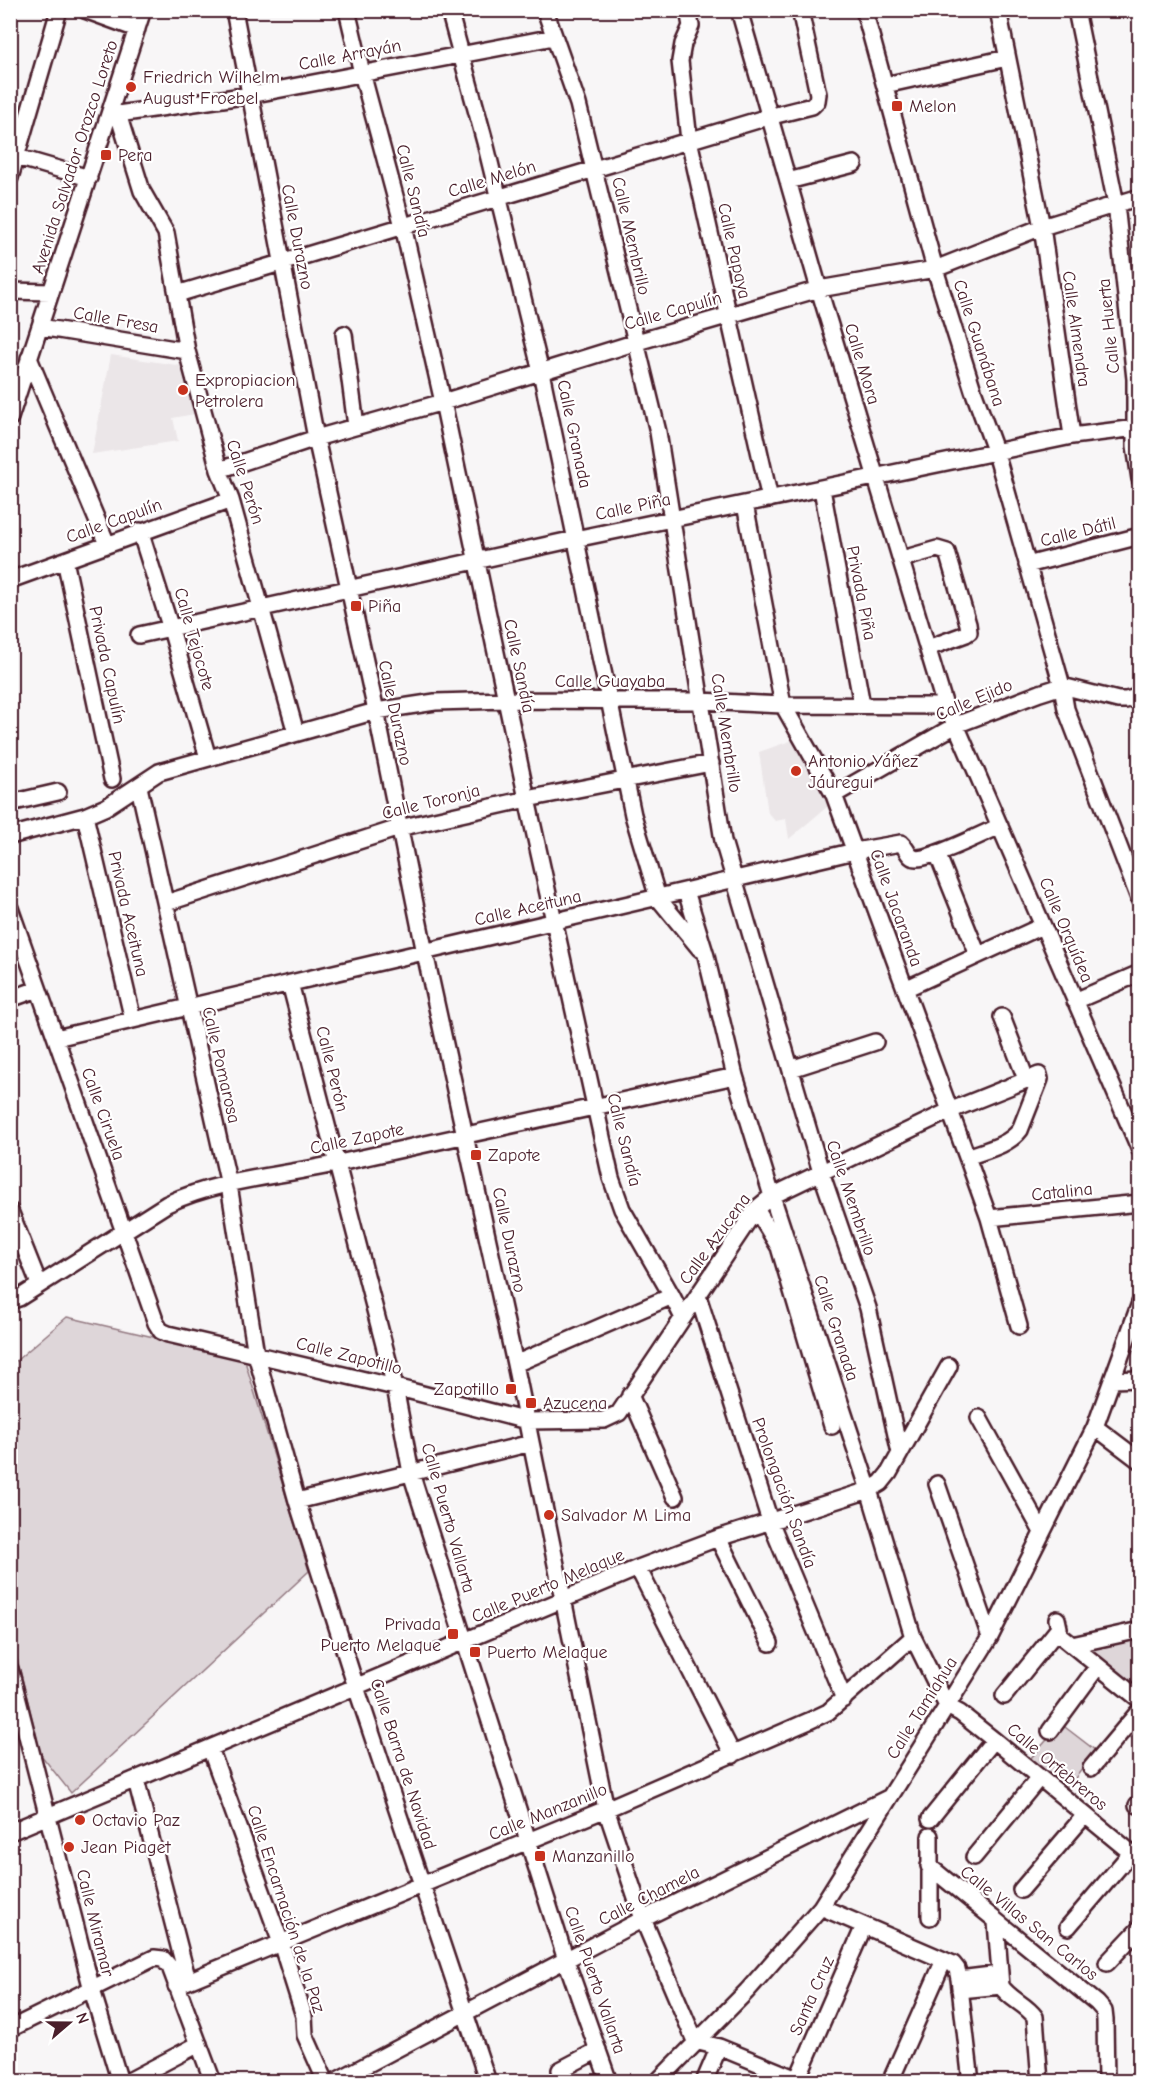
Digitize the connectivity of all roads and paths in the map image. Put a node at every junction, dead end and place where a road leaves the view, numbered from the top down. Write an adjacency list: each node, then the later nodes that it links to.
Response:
1 (59, 10): 24 (street)
2 (85, 10): 14 (street)
3 (143, 10): 14 (street, Avenida Salvador Orozco Loreto)
4 (234, 10): 20 (street, Calle Durazno)
5 (347, 10): 18 (street, Calle Sandía)
6 (449, 10): 16 (street, Calle Granada)
7 (545, 10): 15 (street, Calle Membrillo)
8 (687, 10): 23 (street, Calle Papaya)
9 (739, 10): 22 (street, Calle Mora)
10 (800, 10): 22 (street, Calle Melón)
11 (864, 10): 19 (street, Calle Guanábana)
12 (998, 10): 17 (street, Calle Almendra)
13 (1076, 10): 32 (street, Calle Huerta)
14 (137, 29): 21 (street, Avenida Salvador Orozco Loreto)
15 (554, 37): 16 (street, Calle Arrayán); 26 (street, Calle Membrillo)
16 (461, 53): 18 (street, Calle Arrayán); 30 (street, Calle Granada)
17 (1008, 58): 19 (street); 34 (street, Calle Almendra)
18 (362, 73): 20 (street, Calle Arrayán); 33 (street, Calle Sandía)
19 (885, 86): 36 (street, Calle Guanábana)
20 (250, 95): 21 (street, Calle Arrayán); 35 (street, Calle Durazno)
21 (115, 112): 28 (street, Avenida Salvador Orozco Loreto); 40 (street, Calle Perón)
22 (768, 117): 23 (street, Calle Melón); 29 (street, Calle Mora)
23 (689, 140): 26 (street, Calle Melón); 41 (street, Calle Papaya)
24 (14, 156): 27 (street); 28 (street)
25 (854, 165): 29 (street)
26 (595, 168): 30 (street, Calle Melón); 44 (street, Calle Membrillo)
27 (10, 178)
28 (89, 178): 39 (street, Avenida Salvador Orozco Loreto)
29 (788, 181): 37 (street, Calle Mora)
30 (498, 197): 33 (street, Calle Melón); 47 (street, Calle Granada)
31 (1140, 197): 32 (street, Calle Capulín)
32 (1116, 204): 34 (street, Calle Capulín); 51 (street, Calle Huerta)
33 (403, 226): 35 (street, Calle Melón); 48 (street, Calle Sandía)
34 (1042, 227): 36 (street, Calle Capulín); 52 (street, Calle Almendra)
35 (282, 262): 40 (street, Calle Melón); 53 (street, Calle Durazno)
36 (935, 269): 37 (street, Calle Capulín); 54 (street, Calle Guanábana)
37 (819, 289): 41 (street, Calle Capulín); 56 (street, Calle Mora)
38 (10, 291): 39 (street)
39 (51, 292): 42 (street, Avenida Salvador Orozco Loreto)
40 (177, 294): 45 (street, Calle Perón)
41 (729, 315): 44 (street, Calle Capulín); 59 (street, Calle Papaya)
42 (40, 327): 45 (street, Calle Fresa); 46 (street, Avenida Salvador Orozco Loreto)
43 (344, 334): 50 (street)
44 (637, 342): 47 (street, Calle Capulín); 62 (street, Calle Membrillo)
45 (187, 351): 55 (street, Calle Perón)
46 (30, 358): 49 (street, Avenida Salvador Orozco Loreto); 66 (street)
47 (541, 372): 48 (street, Calle Capulín); 65 (street, Calle Granada)
48 (443, 402): 50 (street, Calle Capulín); 69 (street, Calle Sandía)
49 (10, 418)
50 (356, 426): 53 (street, Calle Capulín)
51 (1136, 428): 52 (street, Calle Piña); 57 (street, Calle Huerta)
52 (1072, 436): 54 (street, Calle Piña)
53 (316, 438): 55 (street, Calle Capulín); 72 (street, Calle Durazno)
54 (996, 453): 56 (street, Calle Piña); 70 (street, Calle Guanábana)
55 (219, 470): 60 (street, Calle Perón)
56 (876, 478): 58 (street, Calle Piña); 67 (street, Calle Mora)
57 (1140, 479)
58 (822, 489): 59 (street, Calle Piña); 83 (street, Privada Piña)
59 (770, 499): 61 (street, Calle Piña)
60 (231, 500): 63 (street, Calle Capulín); 73 (street, Calle Perón)
61 (746, 504): 62 (street, Calle Piña); 82 (street, Calle Jacaranda)
62 (672, 519): 65 (street, Calle Piña); 81 (street, Calle Membrillo)
63 (140, 531): 66 (street, Calle Capulín); 74 (street, Calle Tejocote)
64 (1140, 536): 70 (street, Calle Dátil)
65 (575, 539): 69 (street, Calle Piña); 80 (street, Calle Granada)
66 (107, 544): 68 (street, Calle Capulín)
67 (902, 559): 76 (street, Calle Mora); 76 (street)
68 (65, 560): 71 (street, Calle Capulín); 90 (street, Privada Capulín)
69 (476, 560): 72 (street, Calle Piña); 79 (street, Calle Sandía)
70 (1027, 565): 77 (street, Calle Guanábana)
71 (10, 580)
72 (349, 588): 73 (street, Calle Piña); 85 (street, Calle Durazno)
73 (262, 607): 74 (street, Calle Piña); 87 (street, Calle Perón)
74 (171, 628): 75 (street, Calle Piña); 88 (street, Calle Tejocote)
75 (139, 635)
76 (928, 648): 84 (street, Calle Mora)
77 (1062, 686): 78 (street); 86 (street, Calle Ejido); 106 (street, Calle Guanábana)
78 (1140, 696)
79 (507, 700): 80 (street, Calle Guayaba); 85 (street, Calle Guayaba); 95 (street, Calle Sandía)
80 (609, 700): 81 (street, Calle Guayaba); 91 (street, Calle Granada)
81 (701, 700): 82 (street, Calle Guayaba); 89 (street, Calle Membrillo)
82 (783, 705): 83 (street, Calle Guayaba); 94 (street, Calle Jacaranda)
83 (862, 705): 84 (street, Calle Guayaba)
84 (945, 706): 86 (street, Calle Mora)
85 (376, 711): 87 (street, Calle Guayaba); 99 (street, Calle Durazno)
86 (956, 725): 94 (street, Calle Ejido); 98 (street, Calle Orquídea)
87 (296, 733): 88 (street, Calle Guayaba)
88 (208, 758): 92 (street, Calle Guayaba)
89 (711, 763): 91 (street, Calle Toronja); 103 (street, Calle Membrillo)
90 (112, 779)
91 (626, 780): 95 (street, Calle Toronja); 105 (street, Calle Granada)
92 (139, 787): 97 (street, Calle Guayaba); 107 (street, Calle Pomarosa)
93 (58, 792): 96 (street)
94 (834, 795): 101 (street, Calle Jacaranda)
95 (527, 799): 99 (street, Calle Toronja); 109 (street, Calle Sandía)
96 (10, 803)
97 (85, 816): 100 (street, Calle Guayaba); 122 (street, Privada Aceituna)
98 (1000, 826): 102 (street, Calle Aceituna); 110 (street, Calle Orquídea)
99 (399, 828): 107 (street, Calle Toronja); 111 (street, Calle Durazno)
100 (10, 836)
101 (855, 851): 102 (street, Calle Aceituna); 103 (street, Calle Aceituna); 117 (street, Calle Jacaranda)
102 (937, 853): 112 (street)
103 (735, 880): 104 (street, Calle Aceituna); 125 (street, Calle Membrillo)
104 (686, 891): 105 (street, Calle Aceituna); 113 (street, Calle Granada)
105 (658, 898): 109 (street, Calle Aceituna); 113 (street, Calle Granada)
106 (1140, 901)
107 (166, 903): 120 (street, Calle Pomarosa)
108 (10, 908): 116 (street, Calle Ciruela)
109 (555, 921): 111 (street, Calle Aceituna); 128 (street, Calle Sandía)
110 (1042, 926): 112 (street); 119 (street, Calle Orquídea)
111 (425, 953): 115 (street, Calle Aceituna); 130 (street, Calle Durazno)
112 (978, 955): 117 (street)
113 (706, 956): 126 (street, Calle Granada)
114 (1140, 973): 119 (street)
115 (290, 983): 120 (street, Calle Aceituna); 133 (street, Calle Perón)
116 (39, 989): 118 (street); 123 (street, Calle Ciruela)
117 (905, 989): 129 (street, Calle Jacaranda)
118 (10, 999)
119 (1075, 1001): 131 (street, Calle Orquídea)
120 (188, 1008): 122 (street, Calle Aceituna); 135 (street, Calle Pomarosa)
121 (1002, 1017): 127 (street)
122 (133, 1020): 123 (street, Calle Aceituna)
123 (56, 1038): 141 (street, Calle Ciruela)
124 (875, 1042): 125 (street)
125 (791, 1069): 134 (street, Calle Membrillo)
126 (735, 1076): 128 (street, Calle Zapote); 136 (street, Calle Granada)
127 (1033, 1077): 129 (street, Calle Azucena); 132 (street)
128 (595, 1106): 130 (street, Calle Zapote); 143 (street, Calle Sandía)
129 (950, 1111): 132 (street, Calle Jacaranda); 134 (street, Calle Azucena)
130 (466, 1134): 133 (street, Calle Zapote); 151 (street, Calle Durazno)
131 (1140, 1150)
132 (968, 1157): 140 (street, Calle Jacaranda)
133 (336, 1164): 135 (street, Calle Zapote); 155 (street, Calle Puerto Vallarta)
134 (821, 1172): 136 (street, Calle Azucena); 162 (street, Calle Membrillo)
135 (229, 1185): 141 (street, Calle Zapote); 150 (street, Calle Pomarosa)
136 (772, 1196): 138 (street, Calle Azucena); 166 (street, Calle Granada)
137 (1140, 1203): 140 (street, Catalina)
138 (756, 1209): 144 (street, Calle Azucena); 159 (street)
139 (10, 1211): 142 (street)
140 (989, 1218): 148 (street, Calle Jacaranda)
141 (125, 1230): 142 (street, Calle Zapote); 149 (street, Calle Ciruela)
142 (39, 1284): 145 (street, Calle Zapote)
143 (672, 1296): 147 (street, Calle Sandía); 151 (street)
144 (698, 1296): 147 (street, Calle Azucena); 169 (street, Prolongación Sandía)
145 (11, 1301)
146 (1140, 1303): 154 (street, Calle Tamiahua)
147 (683, 1318): 156 (street, Calle Azucena)
148 (1019, 1326)
149 (161, 1331): 150 (street, Calle Zapotillo)
150 (256, 1354): 155 (street, Calle Zapotillo); 168 (street, Calle Barra de Navidad)
151 (515, 1364): 158 (street, Calle Durazno)
152 (949, 1366): 162 (street, Calle Puerto Melaque)
153 (1140, 1379): 154 (street)
154 (1112, 1380): 160 (street, Calle Tamiahua)
155 (395, 1387): 158 (street, Calle Zapotillo); 164 (street, Calle Puerto Vallarta)
156 (630, 1395): 158 (street, Calle Azucena); 167 (street)
157 (979, 1418): 170 (street)
158 (527, 1421): 161 (street, Calle Durazno)
159 (832, 1426)
160 (1095, 1427): 163 (street); 170 (street, Calle Tamiahua)
161 (531, 1443): 164 (street); 173 (street, Calle Durazno)
162 (900, 1453): 166 (street, Calle Puerto Melaque)
163 (1140, 1461)
164 (411, 1473): 168 (street); 177 (street, Calle Puerto Vallarta)
165 (937, 1484): 176 (street)
166 (869, 1490): 169 (street, Calle Puerto Melaque); 175 (street, Calle Granada)
167 (675, 1497)
168 (297, 1501): 182 (street, Calle Barra de Navidad)
169 (770, 1521): 171 (street, Calle Puerto Melaque); 184 (street, Prolongación Sandía)
170 (1042, 1532): 176 (street, Calle Tamiahua)
171 (718, 1538): 172 (street, Calle Puerto Melaque); 178 (street)
172 (638, 1569): 173 (street, Calle Puerto Melaque); 191 (street)
173 (564, 1601): 177 (street, Calle Puerto Melaque); 196 (street, Calle Durazno)
174 (1140, 1630): 179 (street)
175 (913, 1637): 184 (street, Calle Manzanillo); 186 (street, Calle Granada)
176 (990, 1637): 186 (street, Calle Tamiahua)
177 (464, 1642): 182 (street, Calle Puerto Melaque); 202 (street, Calle Puerto Vallarta)
178 (770, 1643)
179 (1072, 1645): 180 (street); 183 (street)
180 (1098, 1666): 185 (street); 188 (street)
181 (10, 1669): 198 (street, Calle Miramar)
182 (356, 1687): 190 (street, Calle Puerto Melaque); 206 (street, Calle Barra de Navidad)
183 (1004, 1696)
184 (844, 1699): 191 (street, Calle Manzanillo)
185 (1140, 1700)
186 (947, 1706): 189 (street, Calle Orfebreros); 195 (street, Calle Tamiahua)
187 (1140, 1710): 192 (street)
188 (1050, 1731)
189 (994, 1740): 193 (street, Calle Orfebreros); 199 (street)
190 (210, 1748): 194 (street, Calle Puerto Melaque); 215 (street, Calle Encarnación de la Paz)
191 (733, 1755): 196 (street, Calle Manzanillo)
192 (1091, 1768)
193 (1039, 1778): 197 (street, Calle Orfebreros); 203 (street)
194 (136, 1780): 198 (street, Calle Puerto Melaque); 221 (street)
195 (888, 1798): 208 (street, Calle Tamiahua); 210 (street, Calle Chamela)
196 (606, 1809): 202 (street, Calle Manzanillo); 210 (street, Calle Durazno)
197 (1085, 1815): 204 (street, Calle Orfebreros); 207 (street)
198 (48, 1816): 200 (street, Calle Puerto Melaque); 222 (street, Calle Miramar)
199 (930, 1819)
200 (10, 1832)
201 (930, 1836): 205 (street)
202 (529, 1841): 206 (street, Calle Manzanillo); 216 (street, Calle Puerto Vallarta)
203 (974, 1857)
204 (1135, 1857): 213 (street)
205 (929, 1866): 209 (street); 211 (street, Calle Villas San Carlos)
206 (422, 1885): 215 (street, Calle Manzanillo); 223 (street, Calle Barra de Navidad)
207 (1021, 1890)
208 (821, 1907): 212 (street); 225 (street, Calle Tamiahua)
209 (930, 1917)
210 (643, 1920): 216 (street, Calle Chamela); 225 (street, Calle Durazno)
211 (996, 1922): 220 (street); 243 (street, Calle Villas San Carlos)
212 (864, 1926): 217 (street); 230 (street, Santa Cruz)
213 (1068, 1927)
214 (1140, 1928): 218 (street)
215 (281, 1943): 221 (street, Calle Manzanillo); 234 (street, Calle Encarnación de la Paz)
216 (566, 1960): 223 (street, Calle Chamela); 228 (street, Calle Puerto Vallarta)
217 (944, 1960): 219 (street); 240 (street)
218 (1107, 1964)
219 (959, 1979): 220 (street); 241 (street)
220 (1001, 1980): 242 (street)
221 (182, 1984): 222 (street); 226 (street)
222 (92, 1990): 224 (street); 231 (street, Calle Miramar)
223 (465, 2013): 235 (street, Calle Chamela); 236 (street, Calle Barra de Navidad)
224 (10, 2029)
225 (695, 2041): 227 (street); 238 (street, Calle Tamiahua)
226 (199, 2044): 232 (street); 233 (street)
227 (719, 2047): 230 (street); 239 (street)
228 (598, 2050): 229 (street); 237 (street, Calle Puerto Vallarta)
229 (560, 2070)
230 (799, 2081)
231 (120, 2082)
232 (127, 2082)
233 (213, 2082)
234 (326, 2082)
235 (334, 2082)
236 (488, 2082)
237 (609, 2082)
238 (657, 2082)
239 (704, 2082)
240 (890, 2082)
241 (971, 2082)
242 (1040, 2082)
243 (1106, 2082)

